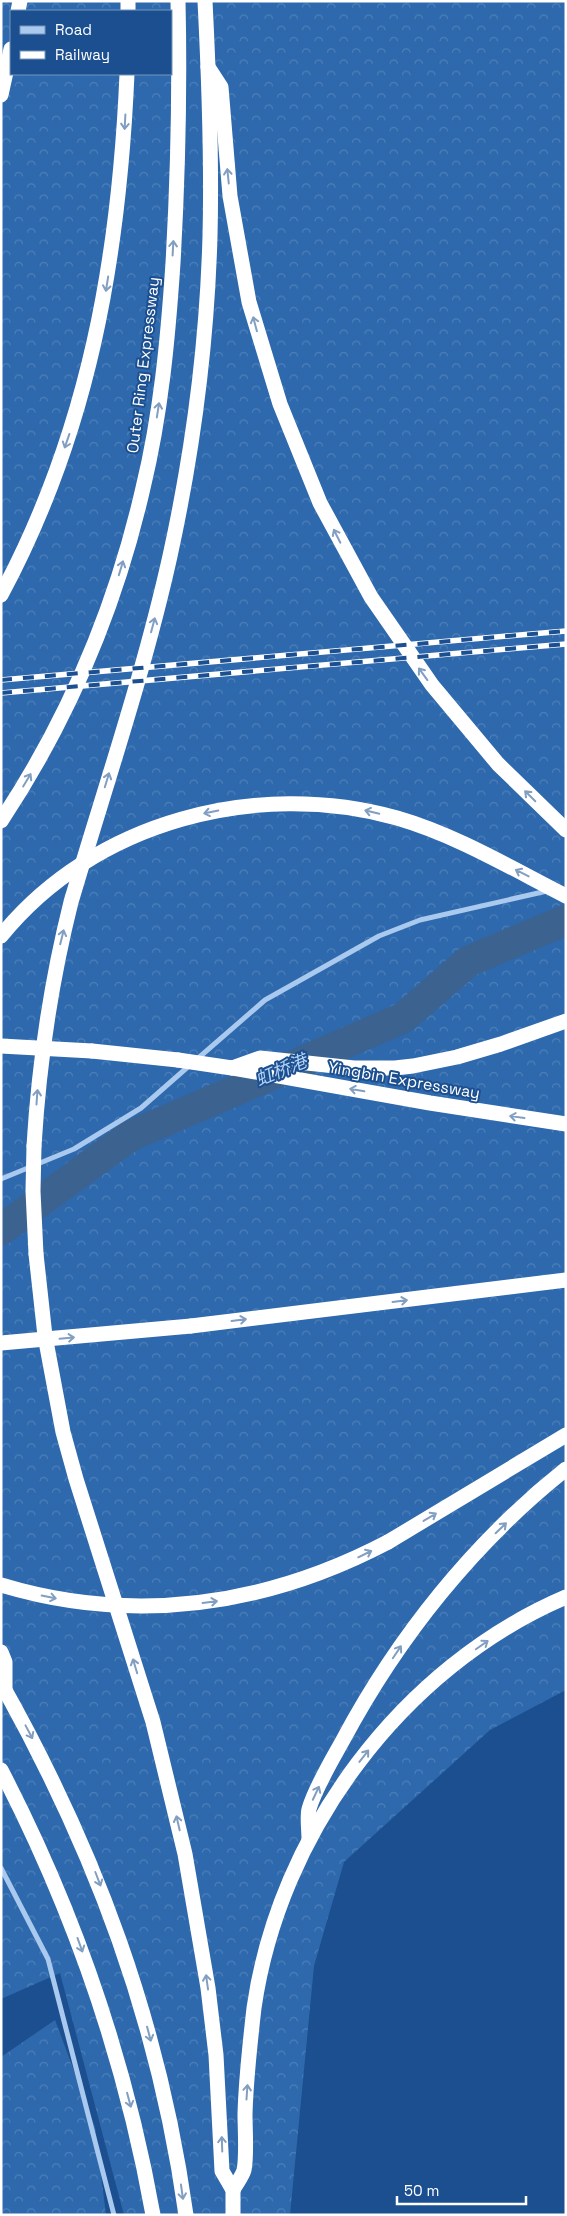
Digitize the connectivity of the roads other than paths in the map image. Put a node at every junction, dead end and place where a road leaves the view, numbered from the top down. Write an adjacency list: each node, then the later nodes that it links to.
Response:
1 (178, 1): 8 (highway, Outer Ring Expressway, one-way to 1)
2 (205, 1): 4 (highway)
3 (10, 54): 6 (highway)
4 (208, 66): 9 (highway, one-way to 4); 29 (highway, one-way to 4, bridge)
5 (127, 75): 7 (highway, one-way to 7)
6 (1, 95)
7 (1, 595)
8 (1, 821)
9 (566, 830)
10 (566, 885): 17 (street)
11 (566, 896): 12 (highway, one-way to 12, bridge)
12 (1, 936)
13 (566, 1021): 15 (highway)
14 (1, 1046): 15 (highway, Yingbin Expressway, bridge)
15 (232, 1068): 16 (highway, Yingbin Expressway, one-way to 15)
16 (566, 1124)
17 (1, 1179)
18 (566, 1280): 19 (highway, one-way to 18, bridge)
19 (1, 1343)
20 (566, 1435): 22 (highway, one-way to 20, bridge)
21 (566, 1469): 27 (highway, one-way to 21)
22 (1, 1586)
23 (566, 1597): 27 (highway, one-way to 23)
24 (1, 1652): 25 (highway)
25 (3, 1686): 32 (highway, one-way to 32)
26 (1, 1770): 31 (highway, one-way to 31)
27 (309, 1840): 29 (highway, one-way to 27)
28 (1, 1868): 30 (street)
29 (233, 2190): 33 (highway)
30 (114, 2215)
31 (153, 2215)
32 (186, 2215)
33 (233, 2215)

